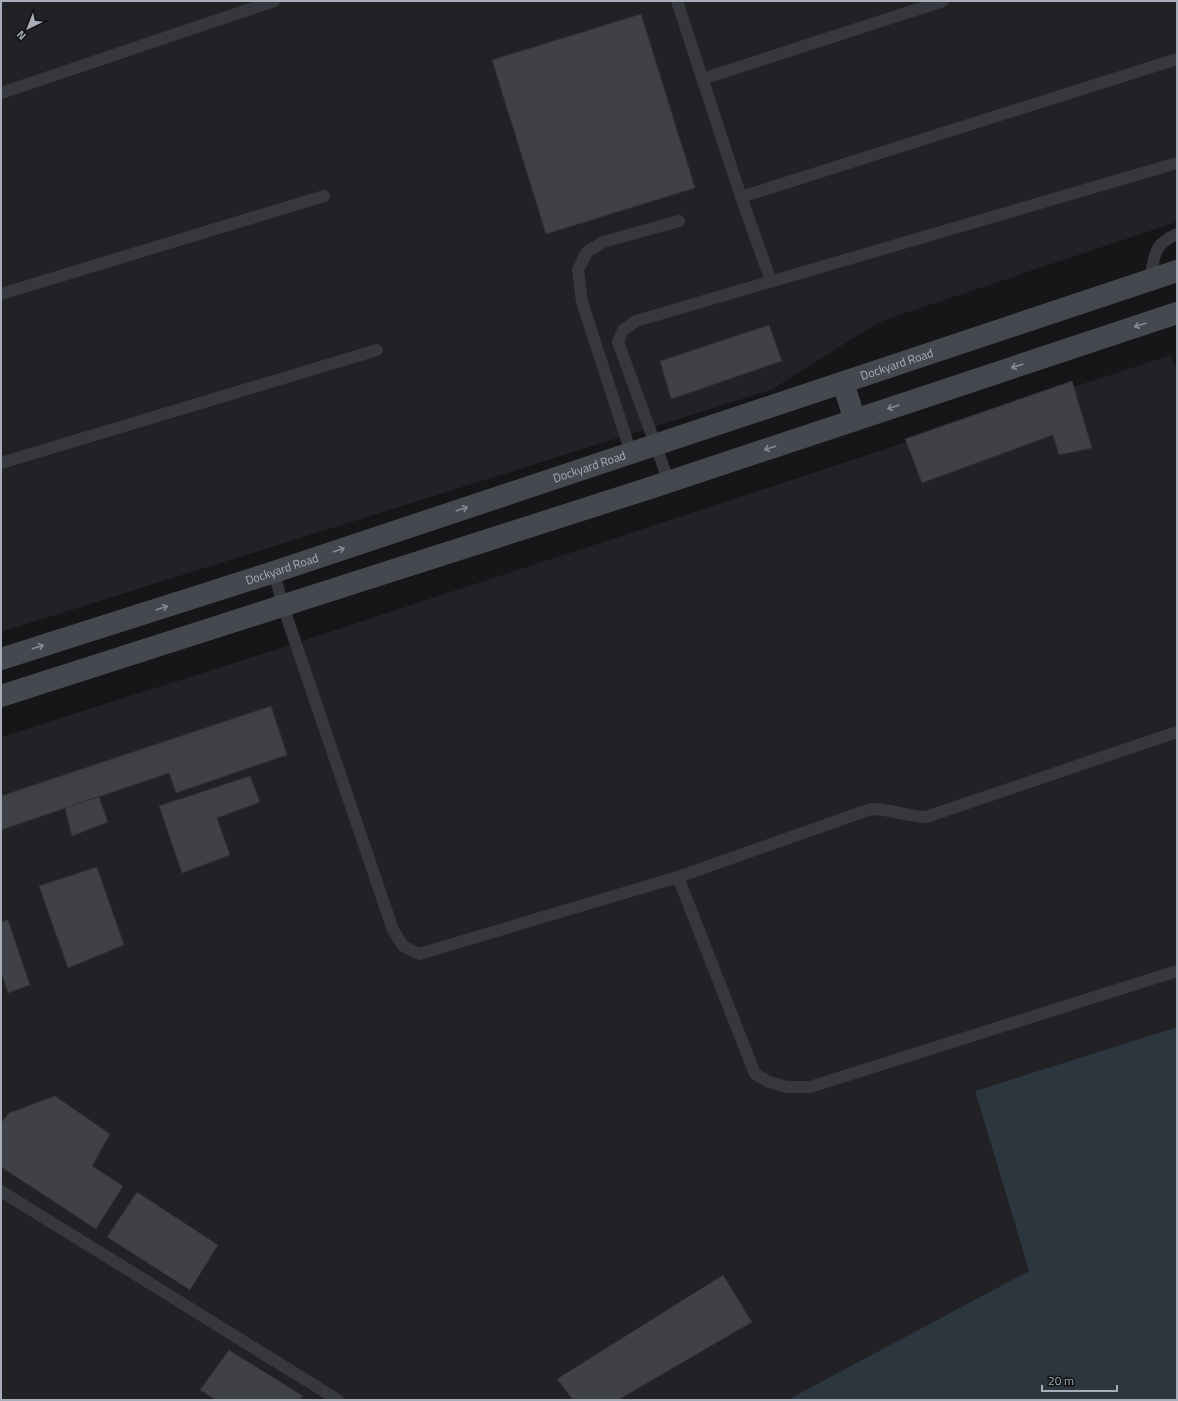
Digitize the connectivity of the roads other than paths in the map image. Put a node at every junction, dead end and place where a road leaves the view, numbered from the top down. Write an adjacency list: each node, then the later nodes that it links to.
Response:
1 (274, 1): 6 (lane)
2 (677, 1): 5 (lane)
3 (943, 1): 5 (lane)
4 (1177, 59): 9 (lane)
5 (702, 79): 9 (lane)
6 (1, 93)
7 (1177, 163): 14 (lane)
8 (324, 196): 15 (lane)
9 (741, 198): 14 (lane)
10 (679, 221): 21 (lane)
11 (1177, 234): 13 (lane)
12 (1177, 271): 13 (street, Dockyard Road)
13 (1150, 280): 18 (street, Dockyard Road)
14 (771, 281): 20 (lane)
15 (1, 294)
16 (1177, 313): 19 (street, one-way to 19)
17 (377, 350): 22 (lane)
18 (843, 383): 19 (street); 20 (street, Dockyard Road)
19 (855, 420): 23 (street, one-way to 23)
20 (655, 445): 21 (street, Dockyard Road); 23 (lane)
21 (631, 453): 24 (street, Dockyard Road, one-way to 21)
22 (1, 463)
23 (669, 482): 25 (street)
24 (274, 572): 25 (lane); 26 (street, Dockyard Road, one-way to 24)
25 (283, 606): 27 (street); 29 (lane)
26 (1, 659)
27 (1, 696)
28 (1177, 732): 29 (lane)
29 (678, 877): 30 (lane)
30 (1177, 971)
31 (1, 1191): 32 (lane)
32 (338, 1400)

